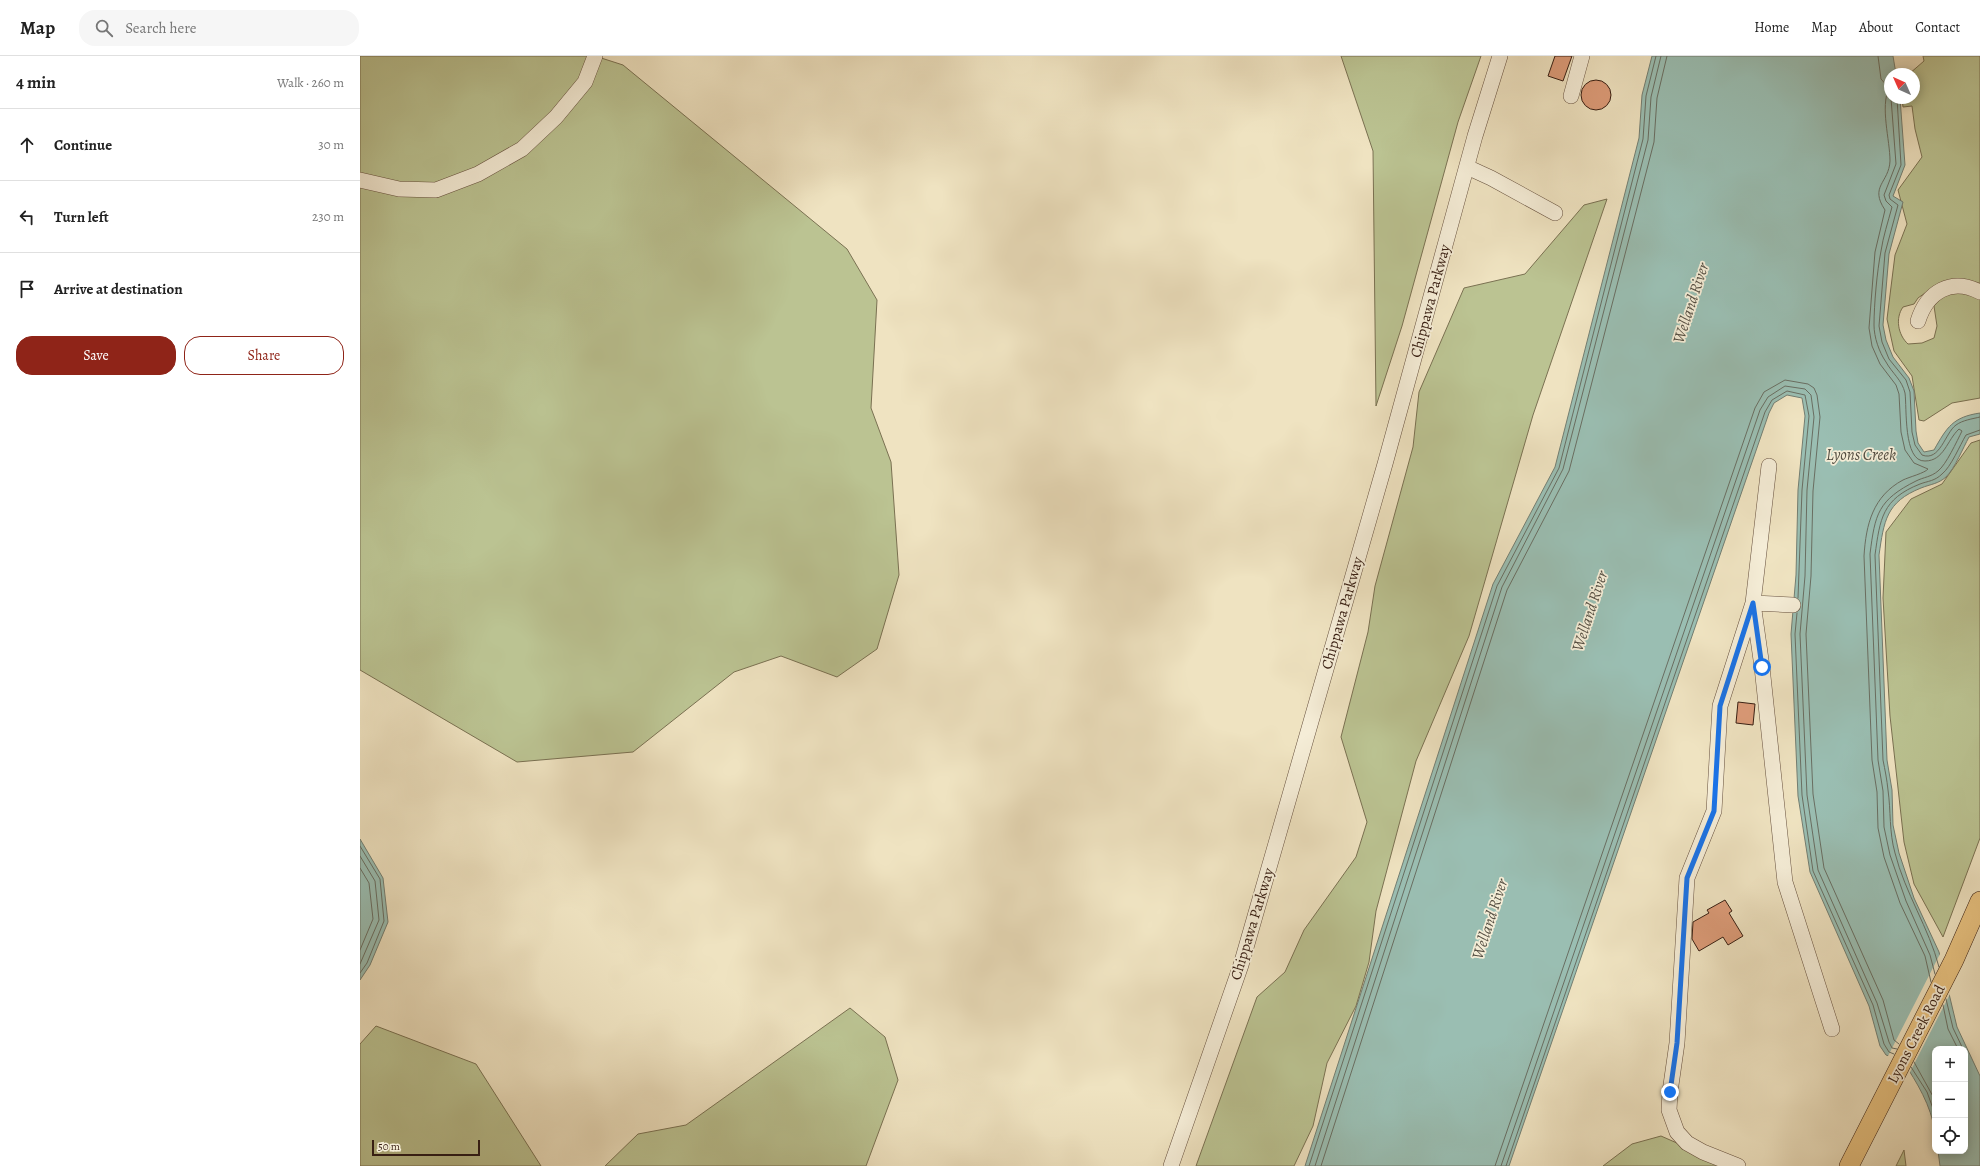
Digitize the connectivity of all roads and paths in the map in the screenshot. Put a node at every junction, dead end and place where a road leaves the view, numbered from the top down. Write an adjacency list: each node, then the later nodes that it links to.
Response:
1 (595, 56): 6 (street)
2 (1500, 56): 5 (street, Chippawa Parkway)
3 (1582, 56): 4 (street)
4 (1571, 96)
5 (1467, 167): 7 (street); 15 (street, Chippawa Parkway)
6 (360, 180)
7 (1556, 213)
8 (1980, 292): 9 (street)
9 (1918, 321)
10 (1769, 466): 11 (street)
11 (1753, 603): 12 (street); 14 (street); 16 (street)
12 (1793, 605)
13 (1980, 902): 17 (main road, Lyons Creek Road)
14 (1832, 1029)
15 (1171, 1166)
16 (1738, 1166)
17 (1849, 1166)

